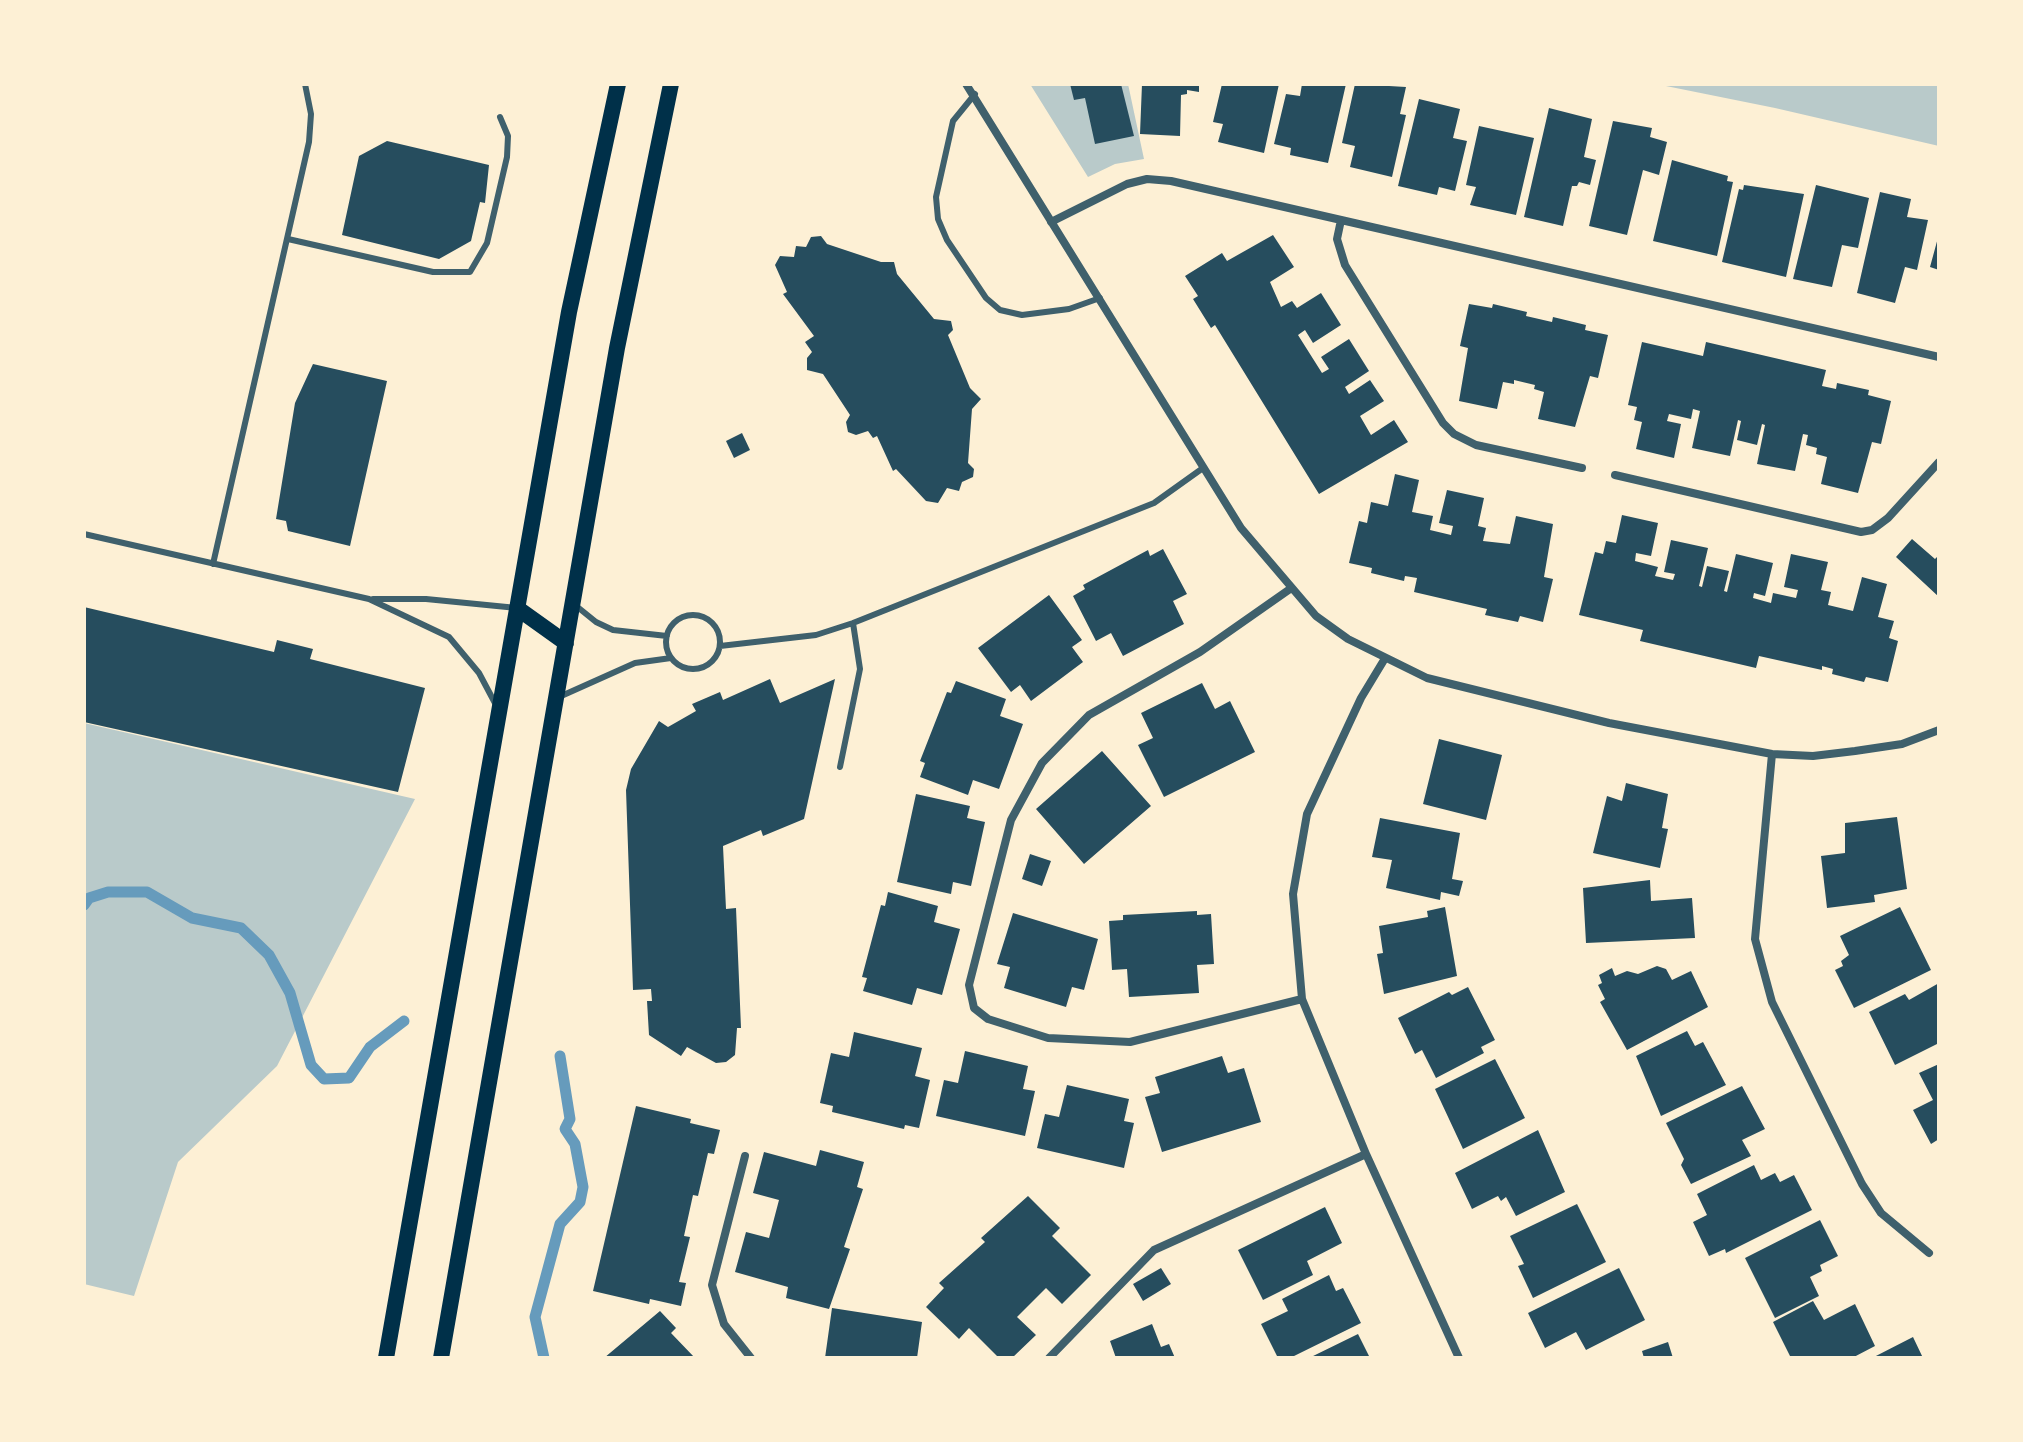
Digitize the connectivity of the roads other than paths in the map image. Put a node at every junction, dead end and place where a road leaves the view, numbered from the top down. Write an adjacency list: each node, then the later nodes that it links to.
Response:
1 (305, 84): 9 (lane)
2 (618, 84): 21 (main road)
3 (671, 84): 20 (main road)
4 (966, 84): 5 (street)
5 (975, 94): 8 (street); 10 (lane)
6 (500, 117): 9 (lane)
7 (1341, 220): 8 (street); 11 (street); 14 (street)
8 (1051, 222): 10 (street)
9 (288, 239): 17 (lane)
10 (1101, 297): 13 (street)
11 (1939, 357)
12 (1939, 462): 15 (street)
13 (1203, 468): 18 (street); 22 (lane)
14 (1582, 468)
15 (1615, 475)
16 (84, 534): 17 (lane)
17 (213, 564): 19 (lane)
18 (1290, 589): 27 (street); 33 (street)
19 (369, 599): 21 (lane); 29 (lane)
20 (573, 603): 23 (lane); 24 (main road)
21 (517, 608): 24 (main road); 29 (main road)
22 (853, 623): 25 (lane); 32 (lane)
23 (667, 636): 25 (lane); 26 (lane)
24 (566, 643): 28 (main road)
25 (720, 646): 26 (lane)
26 (671, 658): 28 (lane)
27 (1384, 660): 31 (street); 33 (street)
28 (556, 698): 38 (main road)
29 (499, 710): 37 (main road)
30 (1939, 730): 31 (street)
31 (1772, 754): 36 (street)
32 (840, 767)
33 (1302, 999): 34 (street)
34 (1366, 1154): 40 (street); 41 (street)
35 (745, 1156): 39 (street)
36 (1929, 1253)
37 (386, 1358)
38 (441, 1358)
39 (751, 1358)
40 (1049, 1358)
41 (1459, 1358)

